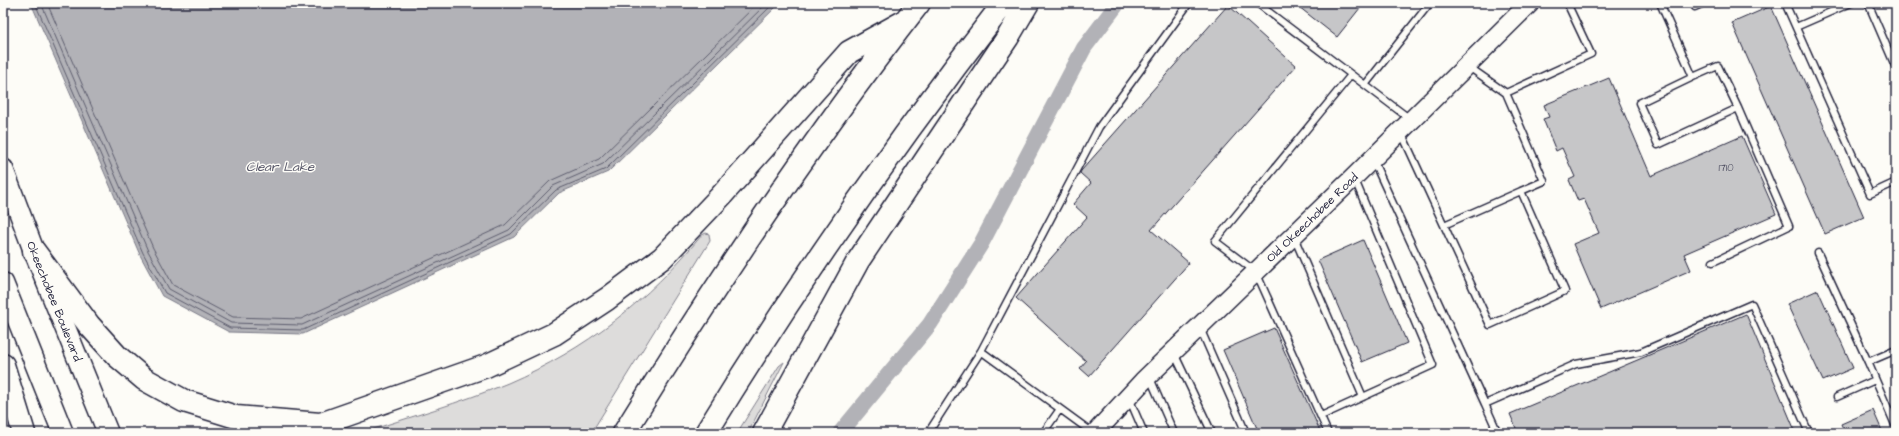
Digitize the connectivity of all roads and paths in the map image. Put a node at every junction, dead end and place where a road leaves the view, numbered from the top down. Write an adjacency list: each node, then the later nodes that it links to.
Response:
1 (918, 3): 15 (highway)
2 (1004, 3): 58 (highway)
3 (1028, 3): 59 (highway)
4 (1189, 3): 39 (lane)
5 (1256, 3): 19 (lane)
6 (1430, 3): 21 (lane)
7 (1530, 3): 17 (street, Old Okeechobee Road)
8 (1567, 3): 22 (lane)
9 (1660, 3): 20 (lane)
10 (1704, 3): 14 (lane)
11 (1785, 3): 16 (lane)
12 (1851, 3): 16 (lane)
13 (1868, 3): 18 (lane)
14 (1695, 8)
15 (905, 20): 51 (highway); 57 (highway)
16 (1796, 27): 28 (lane)
17 (1467, 66): 22 (lane); 24 (street, Old Okeechobee Road)
18 (1896, 68)
19 (1351, 75): 21 (lane); 35 (lane)
20 (1693, 77): 23 (lane); 23 (lane)
21 (1364, 85): 24 (lane)
22 (1506, 92): 29 (lane)
23 (1738, 108): 34 (lane)
24 (1406, 125): 25 (street, Old Okeechobee Road); 30 (lane)
25 (1372, 159): 27 (street, Old Okeechobee Road); 48 (lane)
26 (3, 169): 32 (main road, Okeechobee Boulevard)
27 (1354, 177): 31 (street, Old Okeechobee Road); 46 (lane)
28 (1896, 182)
29 (1521, 191): 30 (lane); 30 (lane)
30 (1444, 225)
31 (1293, 236): 35 (street, Old Okeechobee Road); 46 (lane)
32 (34, 251): 51 (highway); 55 (main road, Okeechobee Boulevard)
33 (1818, 252): 41 (lane)
34 (1713, 262)
35 (1256, 272): 37 (street, Old Okeechobee Road); 50 (lane)
36 (3, 283): 54 (main road)
37 (1200, 326): 40 (street, Old Okeechobee Road); 66 (lane)
38 (1896, 350): 41 (lane)
39 (981, 351): 49 (lane); 60 (lane)
40 (1174, 352): 43 (street, Old Okeechobee Road); 65 (lane)
41 (1868, 362): 44 (lane)
42 (3, 365): 53 (highway)
43 (1149, 375): 45 (street, Old Okeechobee Road); 64 (lane)
44 (1875, 380): 47 (lane); 52 (lane)
45 (1129, 397): 62 (street, Old Okeechobee Road); 63 (lane)
46 (1363, 397): 50 (lane)
47 (1837, 397)
48 (1485, 404): 68 (lane); 69 (lane)
49 (1060, 409): 61 (lane); 62 (lane)
50 (1321, 416): 67 (lane)
51 (321, 424): 56 (highway)
52 (1896, 427)
53 (24, 433)
54 (63, 433)
55 (108, 433)
56 (300, 433)
57 (624, 433)
58 (706, 433)
59 (764, 433)
60 (928, 433)
61 (1043, 433)
62 (1094, 433)
63 (1144, 433)
64 (1174, 433)
65 (1212, 433)
66 (1246, 433)
67 (1328, 433)
68 (1498, 433)
69 (1809, 433)

